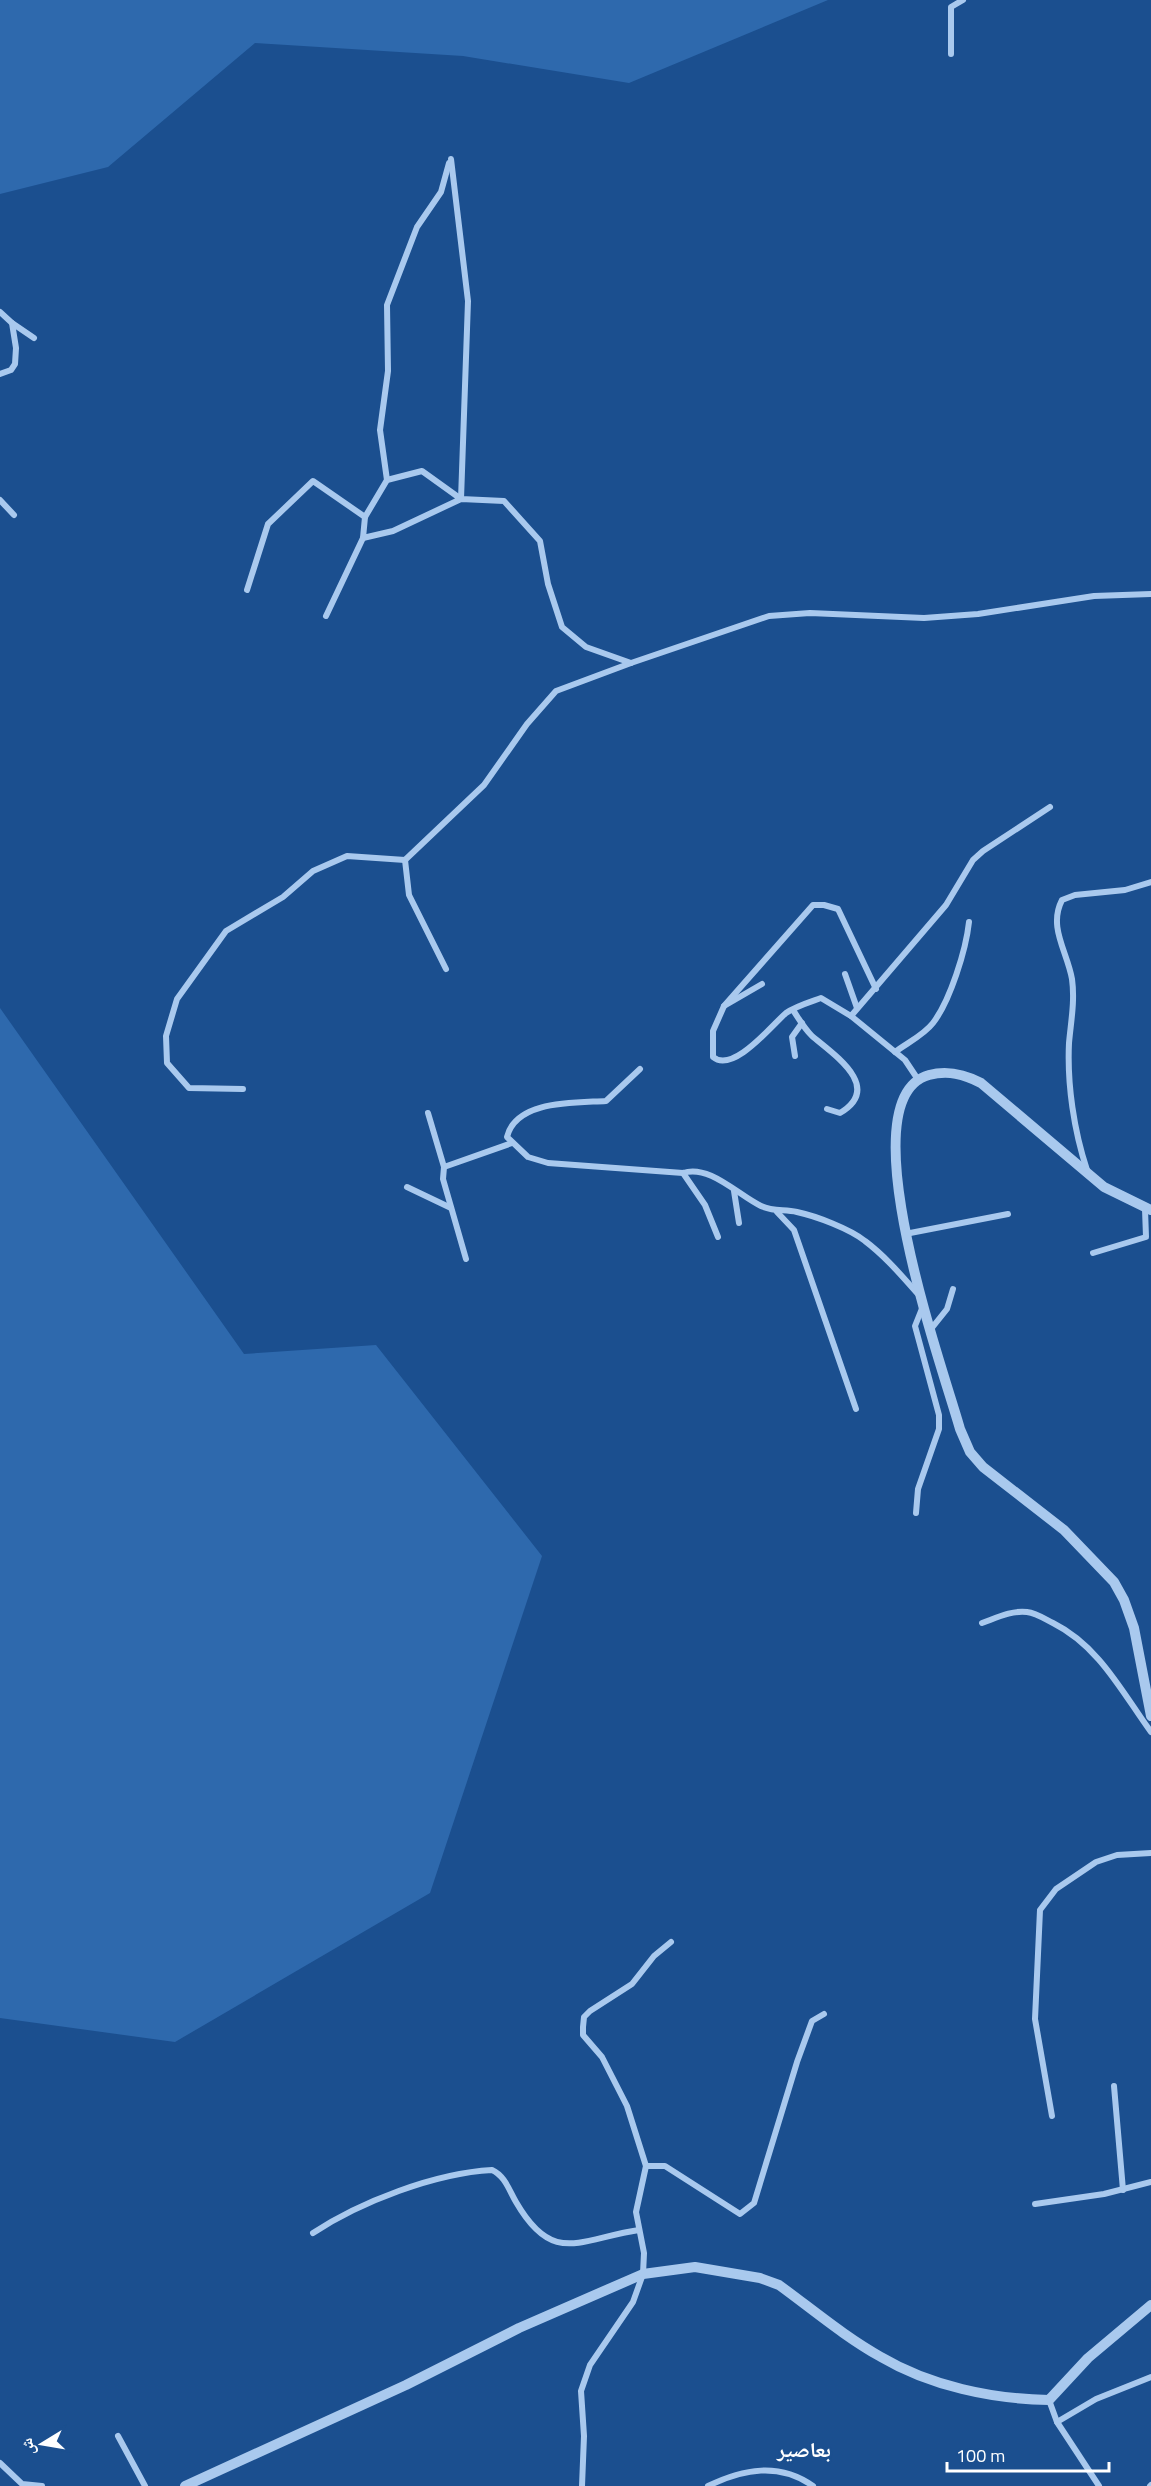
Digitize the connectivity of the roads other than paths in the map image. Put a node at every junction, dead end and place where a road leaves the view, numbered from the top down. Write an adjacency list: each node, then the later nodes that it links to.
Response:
1 (963, 0): 2 (street)
2 (951, 54)
3 (0, 312): 4 (street)
4 (12, 323): 5 (street); 6 (street)
5 (34, 338)
6 (0, 374)
7 (387, 480): 8 (street); 8 (street); 11 (street)
8 (461, 499): 12 (street); 16 (street)
9 (0, 500): 10 (street)
10 (14, 515)
11 (365, 517): 12 (street); 13 (street)
12 (363, 538): 15 (street)
13 (247, 590)
14 (1151, 594): 16 (street)
15 (326, 616)
16 (631, 663): 18 (street)
17 (1050, 807): 24 (street)
18 (405, 860): 21 (street); 34 (street)
19 (1151, 882): 40 (street)
20 (969, 922): 30 (street)
21 (446, 969)
22 (845, 974): 26 (street)
23 (762, 984): 25 (street)
24 (876, 989): 25 (street); 26 (street)
25 (724, 1006): 27 (street)
26 (857, 1008): 28 (street)
27 (793, 1010): 28 (street); 29 (street)
28 (851, 1017): 30 (street)
29 (801, 1023): 31 (street); 35 (street)
30 (895, 1052): 33 (street)
31 (795, 1056)
32 (640, 1069): 37 (street)
33 (917, 1078): 40 (street); 48 (street)
34 (243, 1089)
35 (827, 1109)
36 (428, 1113): 38 (street)
37 (512, 1143): 38 (street); 39 (street)
38 (444, 1167): 43 (street)
39 (683, 1173): 42 (street); 49 (street)
40 (1088, 1173): 44 (street)
41 (407, 1187): 43 (street)
42 (734, 1191): 45 (street); 47 (street)
43 (451, 1208): 51 (street)
44 (1148, 1210): 50 (street)
45 (777, 1212): 53 (street); 55 (street)
46 (1008, 1214): 48 (street)
47 (740, 1223)
48 (904, 1234): 53 (street)
49 (718, 1237)
50 (1093, 1253)
51 (466, 1259)
52 (953, 1289): 54 (street)
53 (923, 1302): 54 (street); 56 (street)
54 (931, 1329): 58 (street)
55 (856, 1409)
56 (916, 1513)
57 (982, 1623): 59 (street)
58 (1151, 1716)
59 (1151, 1732)
60 (1151, 1853): 64 (street)
61 (671, 1942): 65 (street)
62 (824, 2014): 65 (street)
63 (1114, 2085): 67 (street)
64 (1052, 2116)
65 (646, 2166): 69 (street)
66 (1151, 2182): 67 (street)
67 (1123, 2190): 68 (street)
68 (1035, 2204)
69 (639, 2230): 70 (street); 71 (street)
70 (313, 2233)
71 (643, 2274): 74 (street); 80 (street); 81 (street)
72 (1151, 2305): 74 (street)
73 (1151, 2377): 75 (street)
74 (1049, 2400): 75 (street)
75 (1057, 2422): 84 (street)
76 (118, 2436): 79 (street)
77 (0, 2463): 78 (street)
78 (42, 2486)
79 (146, 2486)
80 (185, 2486)
81 (582, 2486)
82 (708, 2486): 83 (street)
83 (813, 2486)
84 (1099, 2486)

